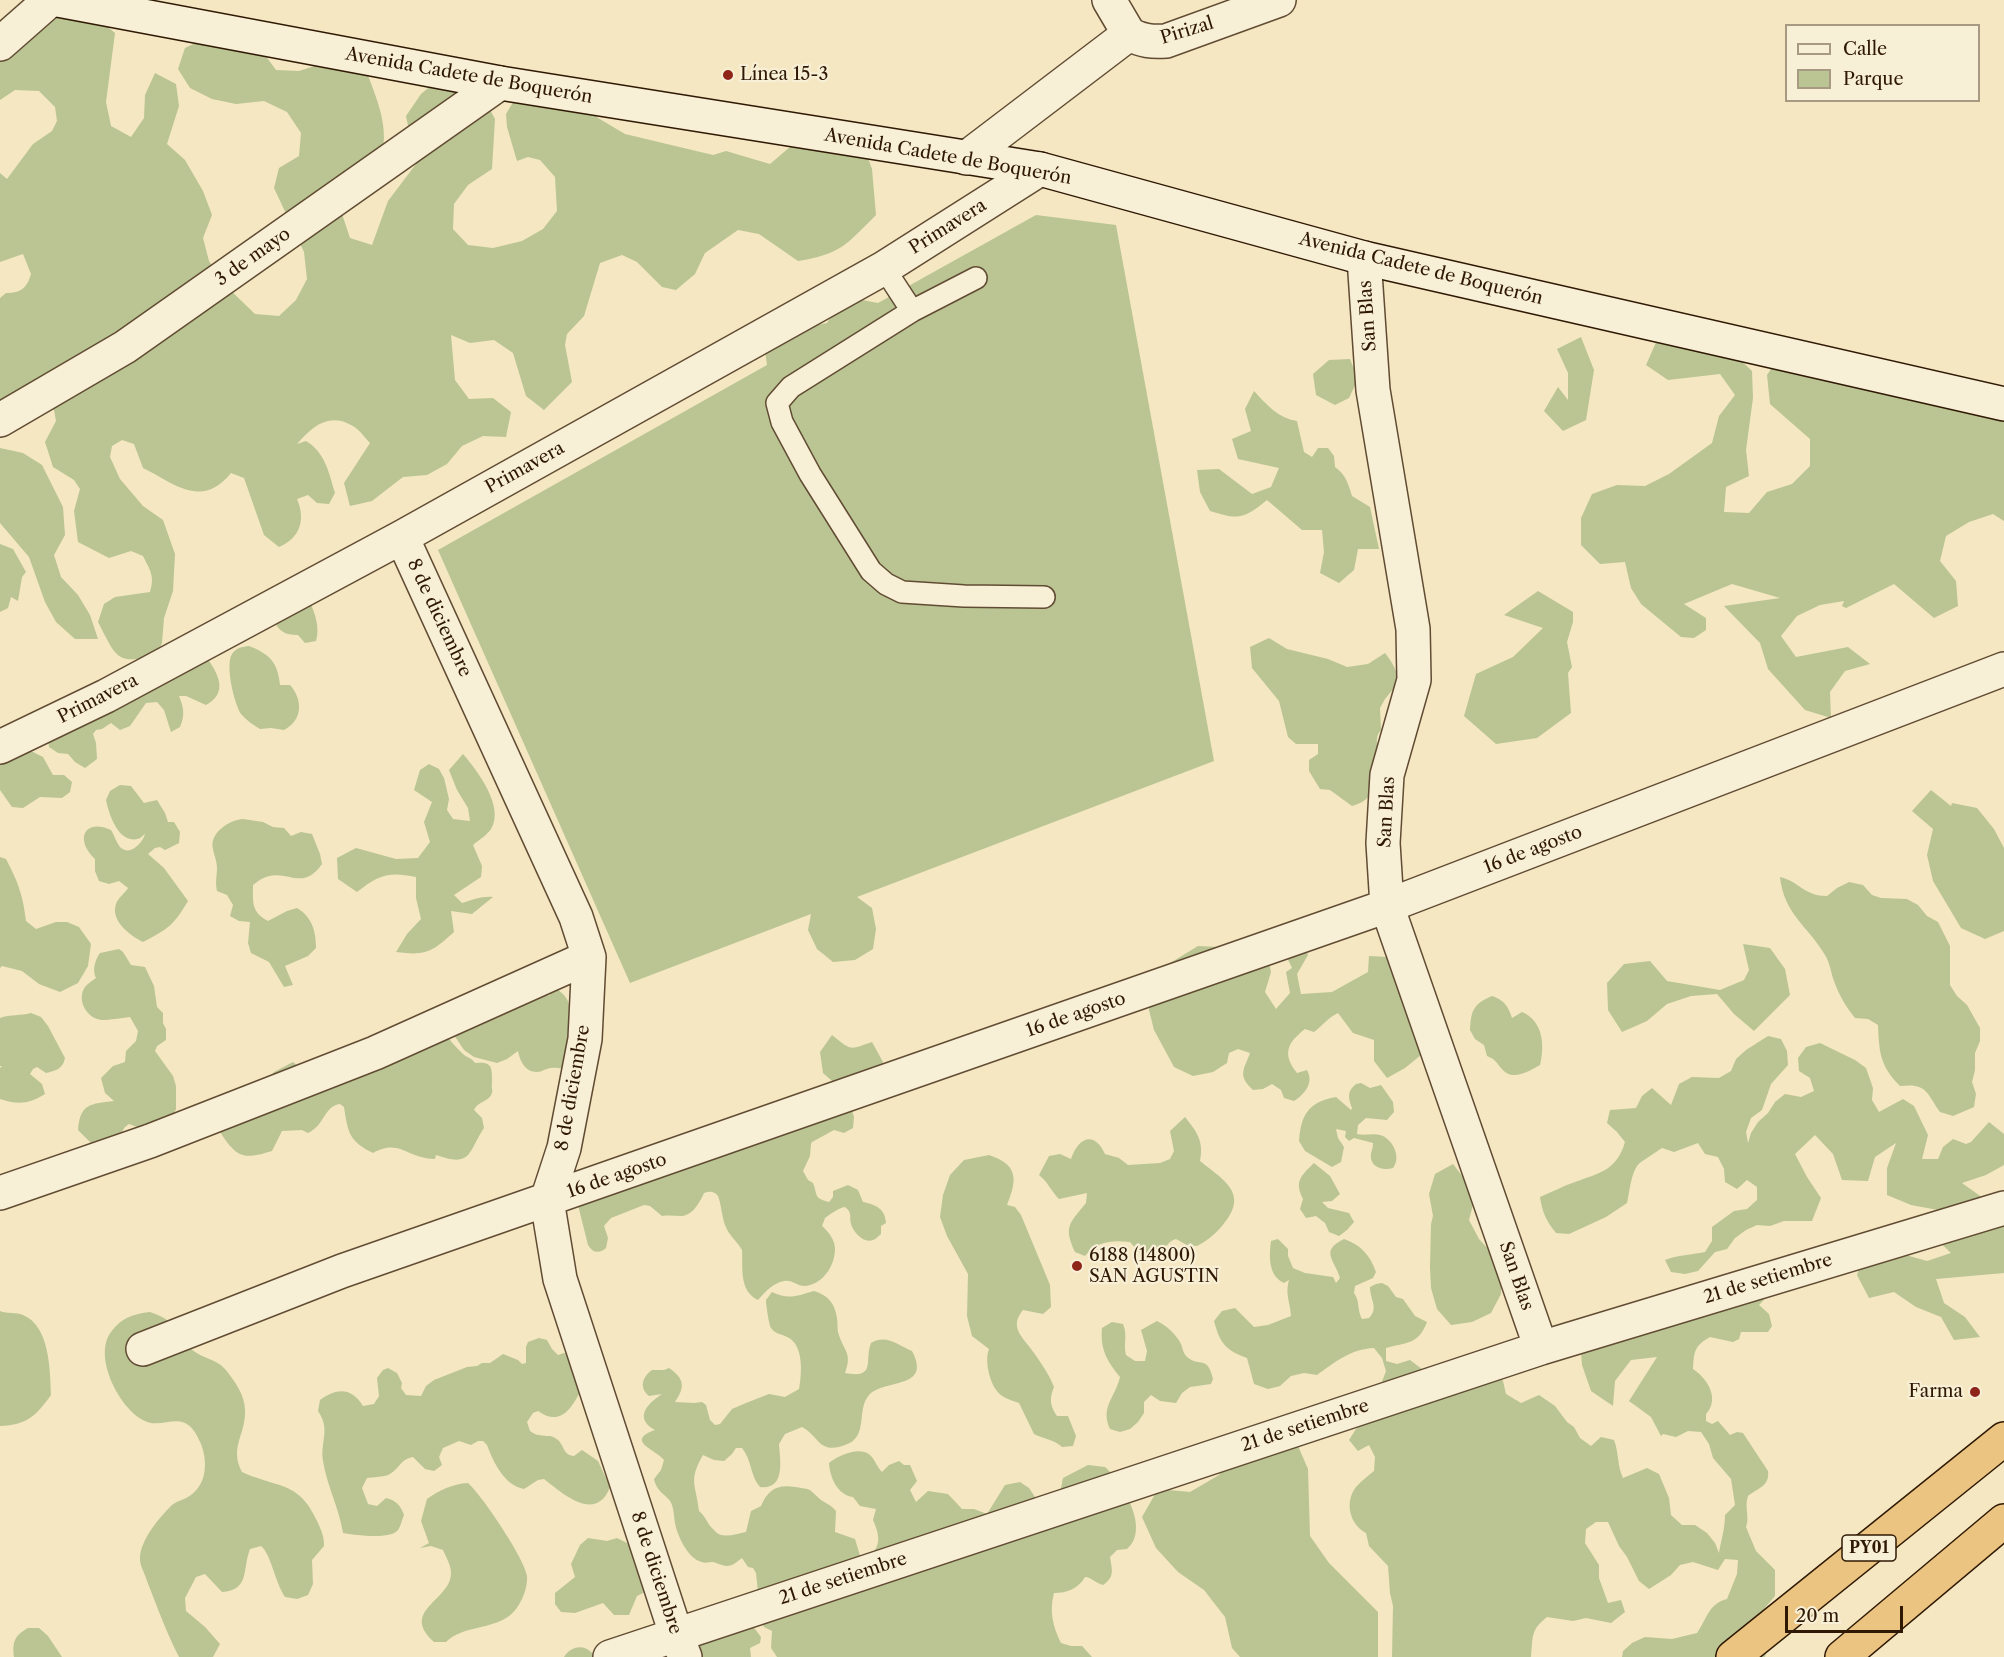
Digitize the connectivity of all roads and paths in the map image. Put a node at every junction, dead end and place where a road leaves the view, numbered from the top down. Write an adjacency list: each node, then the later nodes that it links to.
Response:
1 (50, 0): 6 (street)
2 (58, 0): 7 (street, Avenida Cadete de Boquerón)
3 (1109, 0): 5 (street)
4 (1279, 0): 5 (street, Pirizal)
5 (1129, 34): 8 (street)
6 (0, 44)
7 (500, 83): 8 (street, Avenida Cadete de Boquerón); 15 (street, 3 de mayo)
8 (966, 158): 9 (street, Avenida Cadete de Boquerón)
9 (1040, 169): 10 (street, Avenida Cadete de Boquerón); 11 (street, Primavera)
10 (1364, 258): 14 (street, Avenida Cadete de Boquerón); 20 (street, San Blas)
11 (884, 268): 13 (lane); 16 (street, Primavera)
12 (976, 278): 13 (lane)
13 (912, 311): 17 (lane)
14 (2004, 404)
15 (0, 420)
16 (402, 537): 19 (street, Primavera); 21 (street, 8 de diciembre)
17 (1044, 597)
18 (2004, 669): 20 (street, 16 de agosto)
19 (0, 747)
20 (1387, 906): 23 (street, 16 de agosto); 25 (street, San Blas)
21 (589, 957): 22 (street); 23 (street, 8 de diciembre)
22 (0, 1193)
23 (548, 1200): 26 (street, 16 de agosto); 29 (street, 8 de diciembre)
24 (2004, 1208): 25 (street, 21 de setiembre)
25 (1541, 1348): 29 (street, 21 de setiembre)
26 (143, 1349)
27 (2004, 1438): 31 (highway, PY01)
28 (2004, 1521): 32 (highway)
29 (680, 1646): 30 (street, 21 de setiembre)
30 (609, 1657)
31 (1733, 1657)
32 (1842, 1657)

